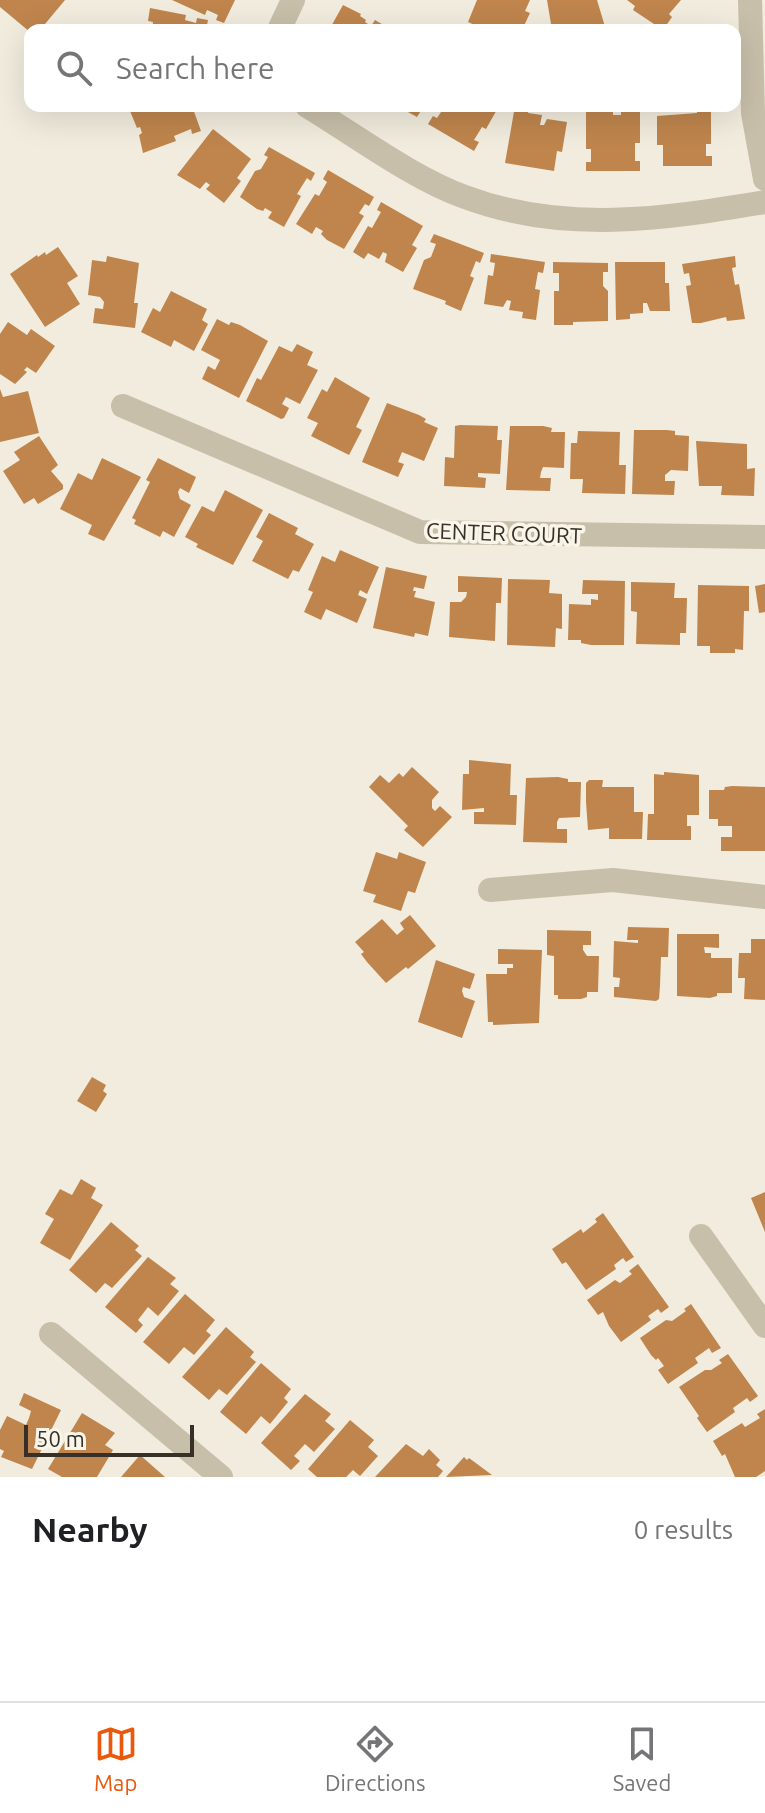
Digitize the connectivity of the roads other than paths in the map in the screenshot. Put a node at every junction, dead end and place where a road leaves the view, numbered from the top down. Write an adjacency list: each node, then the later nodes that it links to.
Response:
1 (293, 0): 3 (street)
2 (750, 0): 5 (street)
3 (282, 24)
4 (317, 112): 6 (street)
5 (765, 179)
6 (765, 202)
7 (123, 406): 8 (street, CENTER COURT)
8 (765, 537)
9 (490, 890): 10 (street)
10 (765, 897)
11 (701, 1236): 12 (street)
12 (764, 1320)
13 (51, 1334): 14 (street)
14 (221, 1477)

